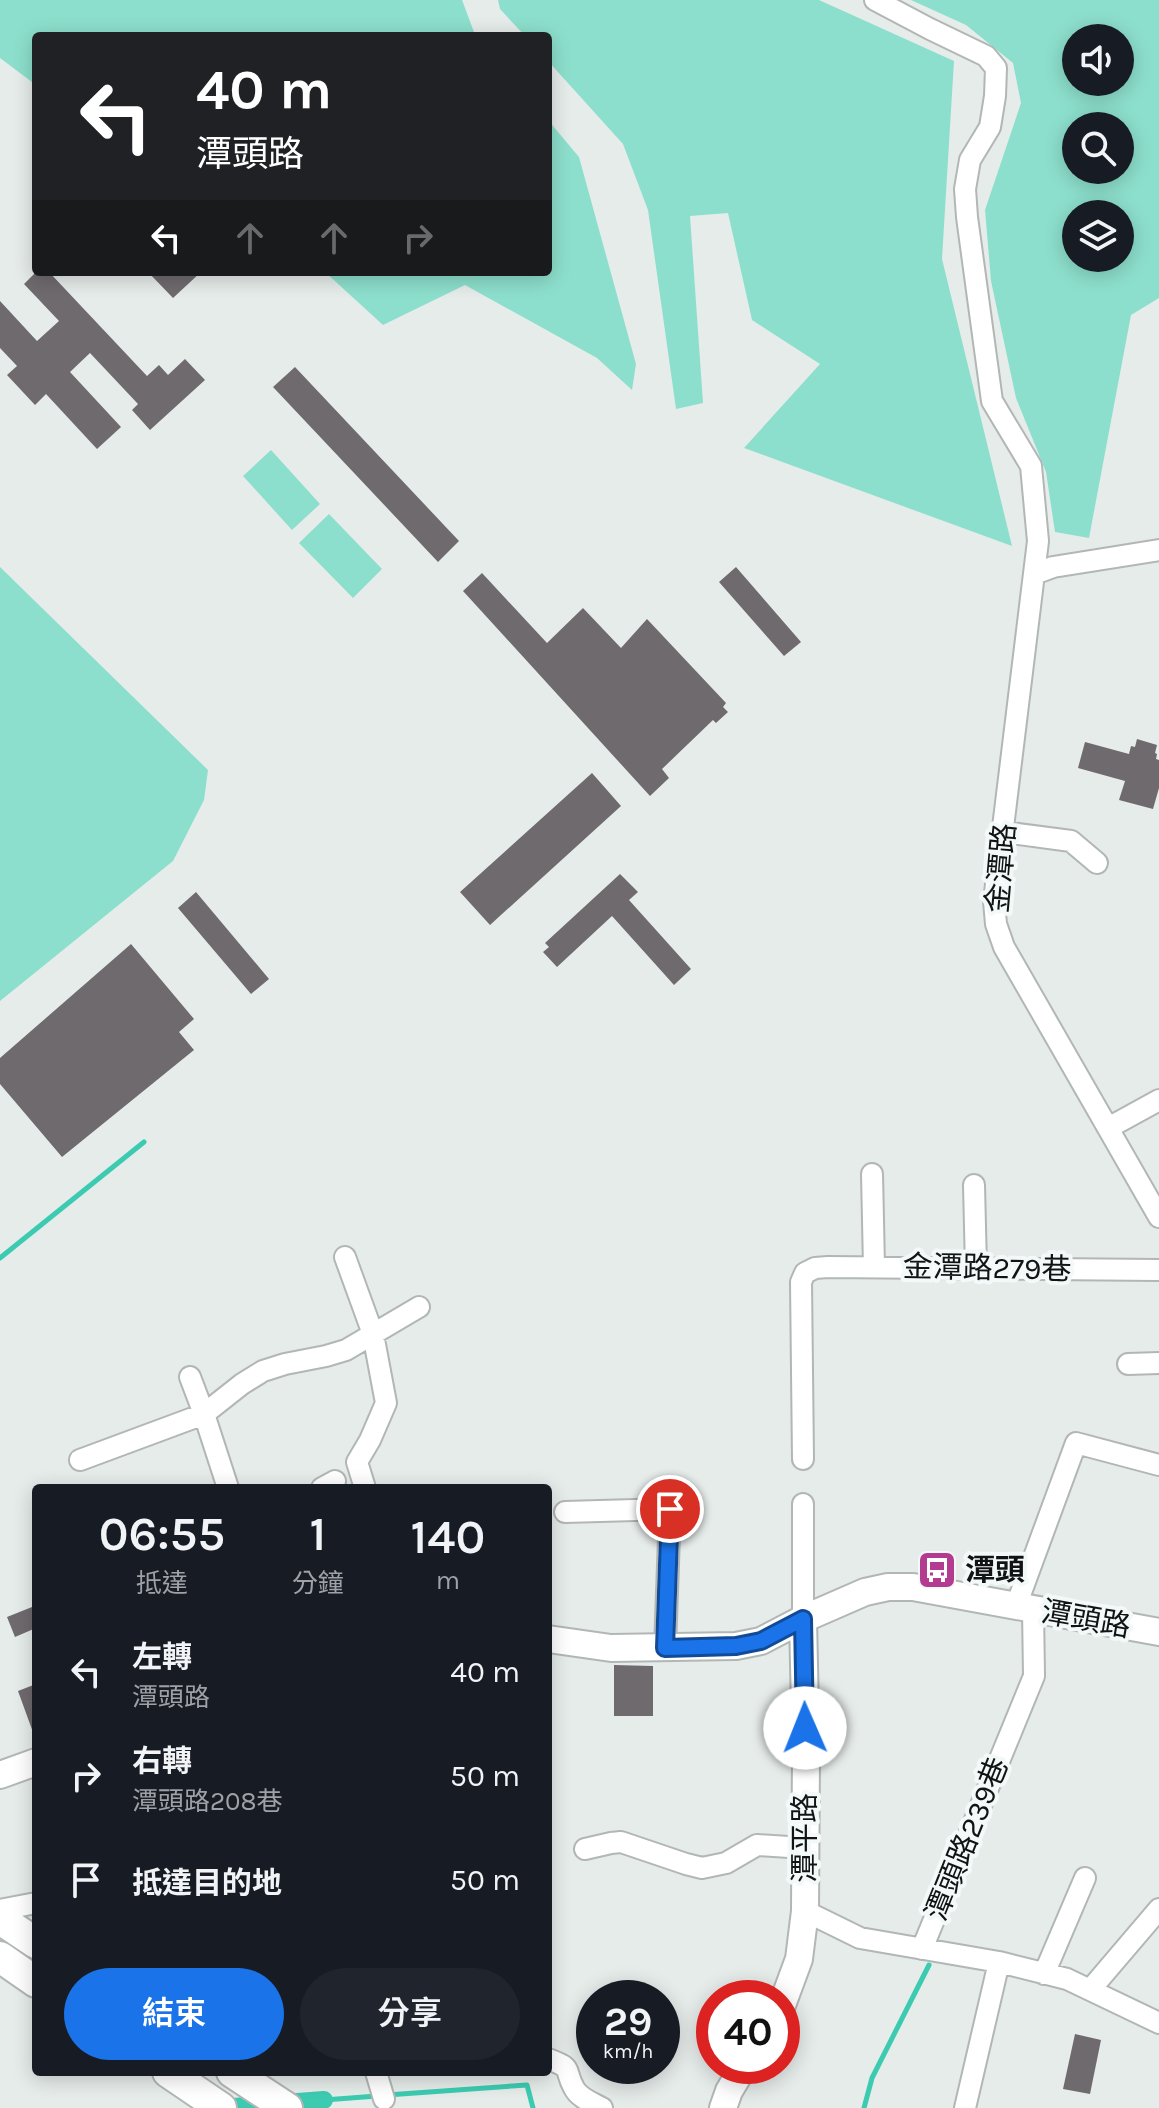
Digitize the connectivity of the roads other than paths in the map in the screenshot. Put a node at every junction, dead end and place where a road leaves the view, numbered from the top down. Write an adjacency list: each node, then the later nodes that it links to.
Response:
1 (875, 0): 3 (street, 金潭路)
2 (1159, 550): 3 (street)
3 (1034, 574): 4 (street, 金潭路)
4 (1003, 832): 5 (street); 7 (street, 金潭路)
5 (1097, 863)
6 (1159, 1100): 7 (street)
7 (1108, 1128): 10 (street, 金潭路)
8 (872, 1174): 12 (street)
9 (974, 1185): 13 (street)
10 (1159, 1217)
11 (345, 1257): 16 (street)
12 (874, 1267): 13 (street, 金潭路279巷); 21 (street, 金潭路279巷)
13 (976, 1268): 14 (street, 金潭路279巷)
14 (1159, 1270)
15 (419, 1307): 16 (street)
16 (373, 1334): 20 (street); 25 (street)
17 (1159, 1363): 18 (street)
18 (1128, 1364)
19 (190, 1377): 20 (street)
20 (204, 1414): 22 (street); 24 (street)
21 (803, 1459)
22 (80, 1460)
23 (1159, 1465): 28 (street)
24 (227, 1484)
25 (364, 1484)
26 (803, 1504): 29 (street)
27 (565, 1512): 32 (street)
28 (1024, 1608): 29 (street, 潭頭路); 30 (street, 潭頭路); 44 (street, 潭頭路239巷)
29 (803, 1619): 32 (street, 潭頭路); 35 (street, 潭平路)
30 (1159, 1632)
31 (552, 1640): 32 (street, 潭頭路)
32 (665, 1648)
33 (32, 1763): 34 (street)
34 (0, 1775)
35 (804, 1848): 36 (street); 41 (street, 潭平路)
36 (585, 1849)
37 (1085, 1878): 47 (street)
38 (32, 1904): 40 (street)
39 (1159, 1909): 50 (street)
40 (0, 1910)
41 (805, 1911): 44 (street); 49 (street, 潭平路)
42 (0, 1919): 43 (main road)
43 (32, 1940)
44 (922, 1949): 46 (street, 潭頭路239巷)
45 (0, 1957): 48 (main road)
46 (999, 1962): 47 (street, 潭頭路239巷); 62 (street)
47 (1044, 1974): 50 (street, 潭頭路239巷)
48 (32, 1979)
49 (791, 1980)
50 (1090, 1990): 51 (street, 潭頭路239巷)
51 (1159, 2023)
52 (552, 2061): 60 (street)
53 (174, 2076): 58 (main road)
54 (238, 2076): 59 (main road)
55 (377, 2076): 57 (street)
56 (733, 2084): 61 (street)
57 (384, 2099)
58 (221, 2108)
59 (287, 2108)
60 (602, 2108)
61 (723, 2108)
62 (965, 2108)

